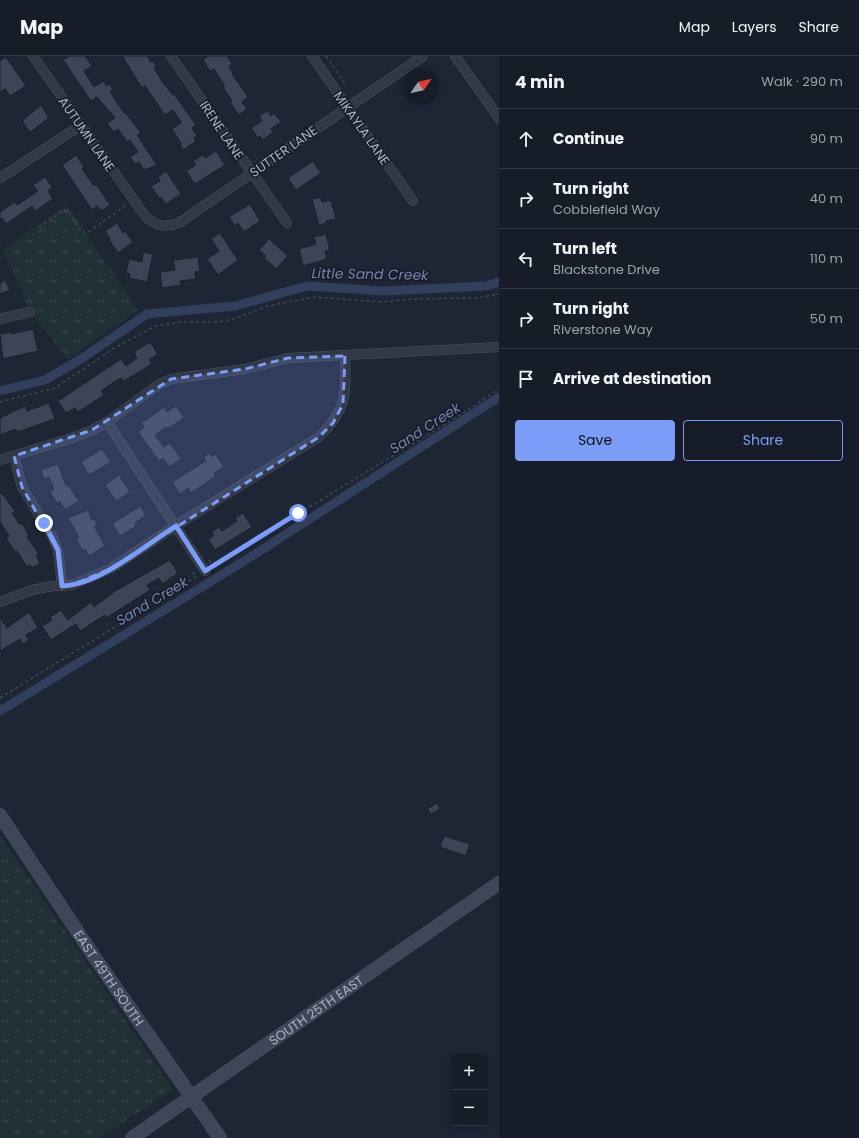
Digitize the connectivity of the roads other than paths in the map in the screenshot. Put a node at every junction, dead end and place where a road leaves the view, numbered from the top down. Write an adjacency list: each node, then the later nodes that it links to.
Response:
1 (33, 56): 8 (street, AUTUMN LANE)
2 (171, 56): 9 (street, IRENE LANE)
3 (312, 56): 6 (street, MIKAYLA LANE)
4 (423, 56): 6 (street, SUTTER LANE)
5 (455, 56): 7 (street)
6 (347, 107): 9 (street, SUTTER LANE); 11 (street, MIKAYLA LANE)
7 (499, 118)
8 (80, 126): 10 (street); 12 (street, AUTUMN LANE)
9 (252, 173): 12 (street, SUTTER LANE); 13 (street, IRENE LANE)
10 (0, 178)
11 (413, 201)
12 (142, 212)
13 (287, 223)
14 (30, 312): 15 (street)
15 (0, 319)
16 (499, 347): 17 (street)
17 (345, 356): 18 (street); 21 (street)
18 (107, 422): 19 (street); 21 (street)
19 (14, 456): 20 (street); 23 (street)
20 (0, 460)
21 (176, 526): 22 (street); 23 (street)
22 (205, 571)
23 (62, 586): 24 (street)
24 (0, 602)
25 (0, 815): 27 (main road, EAST 49TH SOUTH)
26 (499, 882): 27 (main road, SOUTH 25TH EAST)
27 (192, 1097): 28 (main road, SOUTH 25TH EAST); 29 (main road, EAST 49TH SOUTH)
28 (132, 1138)
29 (220, 1138)

